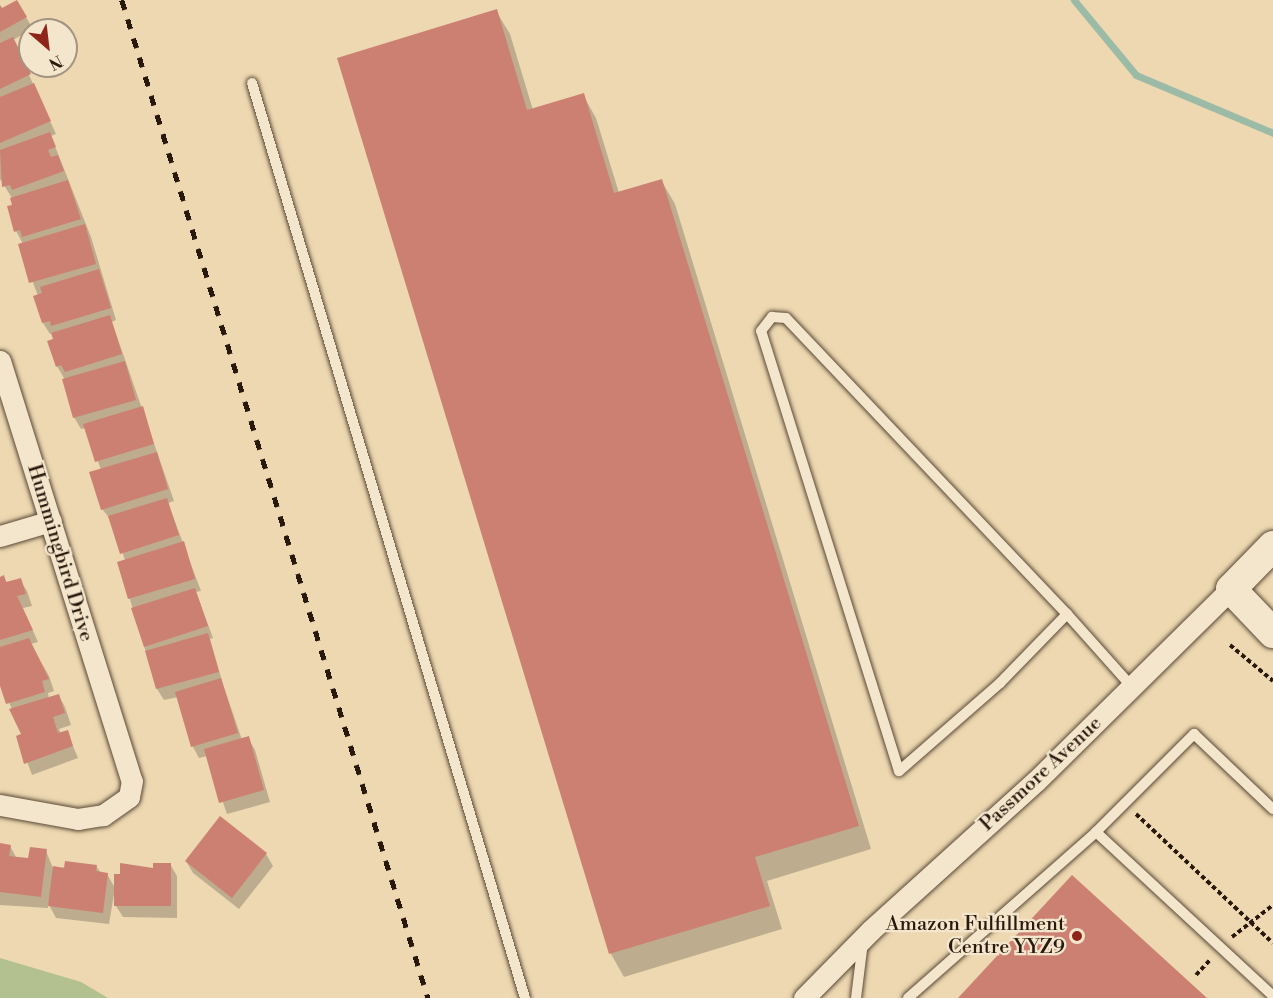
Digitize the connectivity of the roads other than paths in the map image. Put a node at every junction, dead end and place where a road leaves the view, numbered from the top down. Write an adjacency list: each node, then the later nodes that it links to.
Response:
1 (252, 83): 15 (lane)
2 (0, 361): 3 (street, Hummingbird Drive)
3 (51, 521): 4 (street); 10 (street, Hummingbird Drive)
4 (0, 536)
5 (1269, 560): 6 (main road, Passmore Avenue)
6 (1231, 589): 8 (main road); 9 (street, Passmore Avenue)
7 (1067, 614): 7 (lane); 9 (lane)
8 (1273, 633)
9 (1132, 687): 13 (street, Passmore Avenue)
10 (0, 805)
11 (1273, 809): 12 (lane)
12 (1096, 832): 14 (lane); 18 (lane)
13 (864, 938): 16 (street, Passmore Avenue); 17 (lane)
14 (1273, 996)
15 (525, 998)
16 (804, 998)
17 (856, 998)
18 (908, 998)

